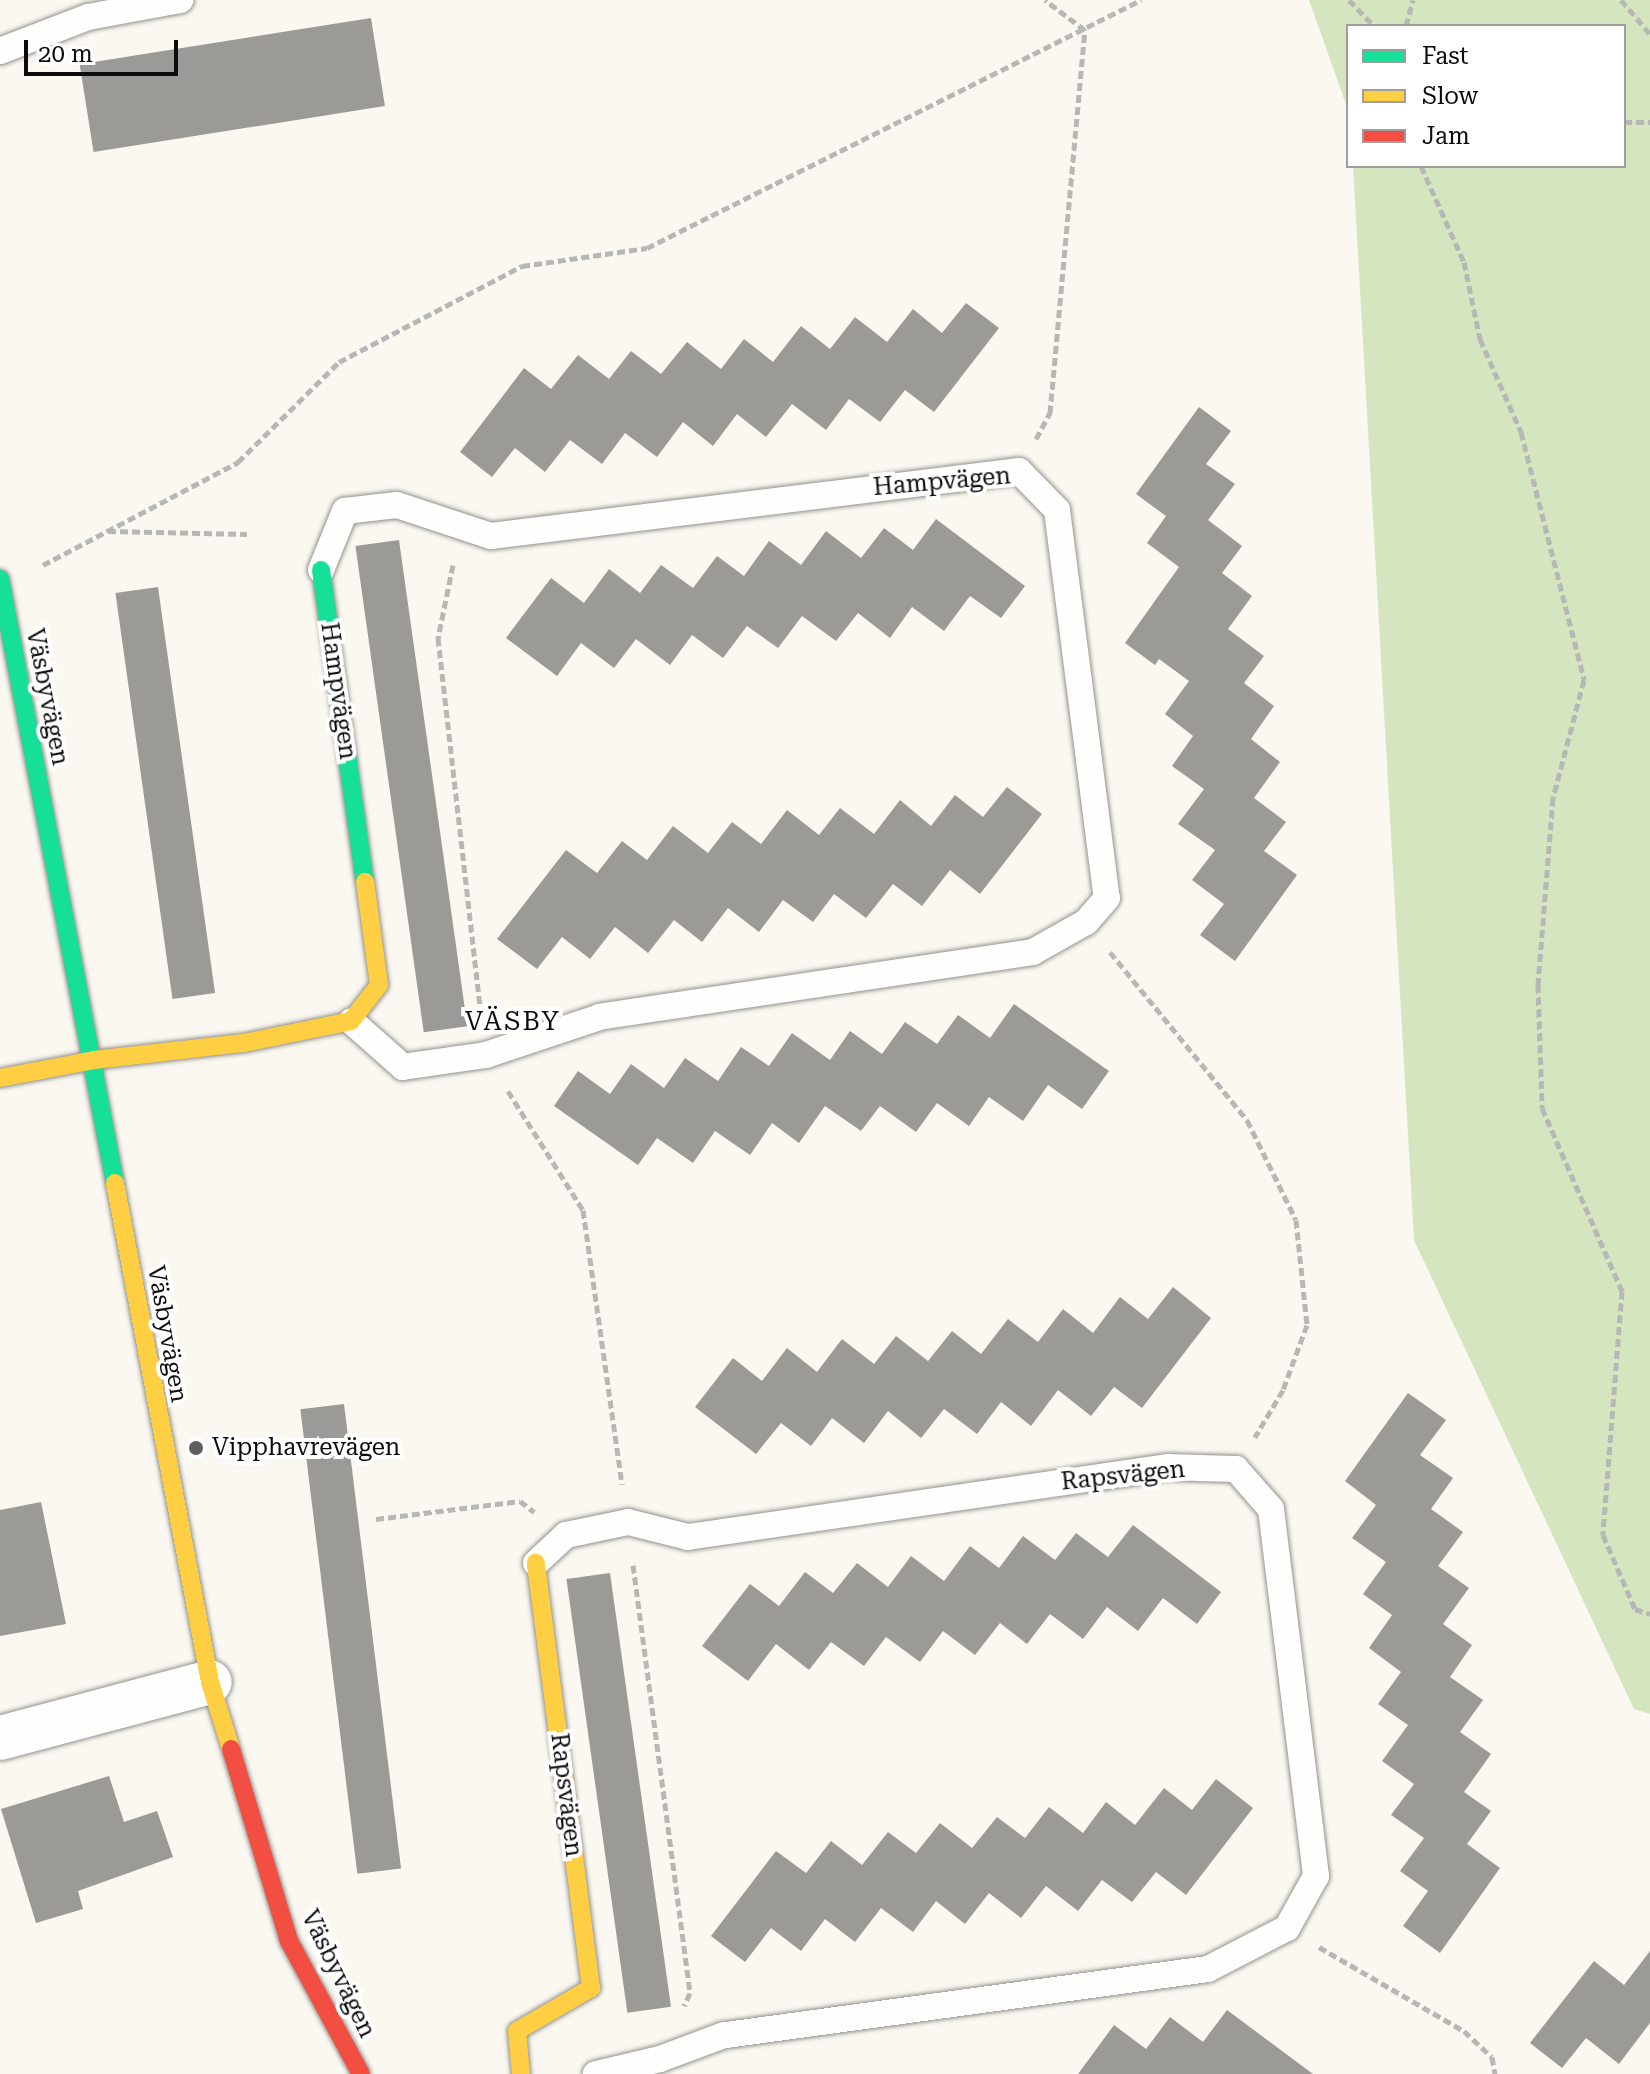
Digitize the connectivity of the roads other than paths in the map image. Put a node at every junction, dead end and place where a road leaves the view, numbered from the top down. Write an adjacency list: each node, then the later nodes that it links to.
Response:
1 (180, 0): 2 (lane)
2 (0, 51)
3 (321, 570): 5 (street, Hampvägen); 5 (lane, Hampvägen)
4 (1, 583): 6 (street, Väsbyvägen)
5 (351, 1021): 6 (street)
6 (94, 1060): 7 (street); 9 (street, Väsbyvägen)
7 (0, 1078)
8 (536, 1563): 12 (street, Rapsvägen); 13 (lane, Rapsvägen)
9 (210, 1682): 10 (street); 11 (street, Väsbyvägen)
10 (0, 1738)
11 (361, 2074)
12 (521, 2074)
13 (596, 2074)

